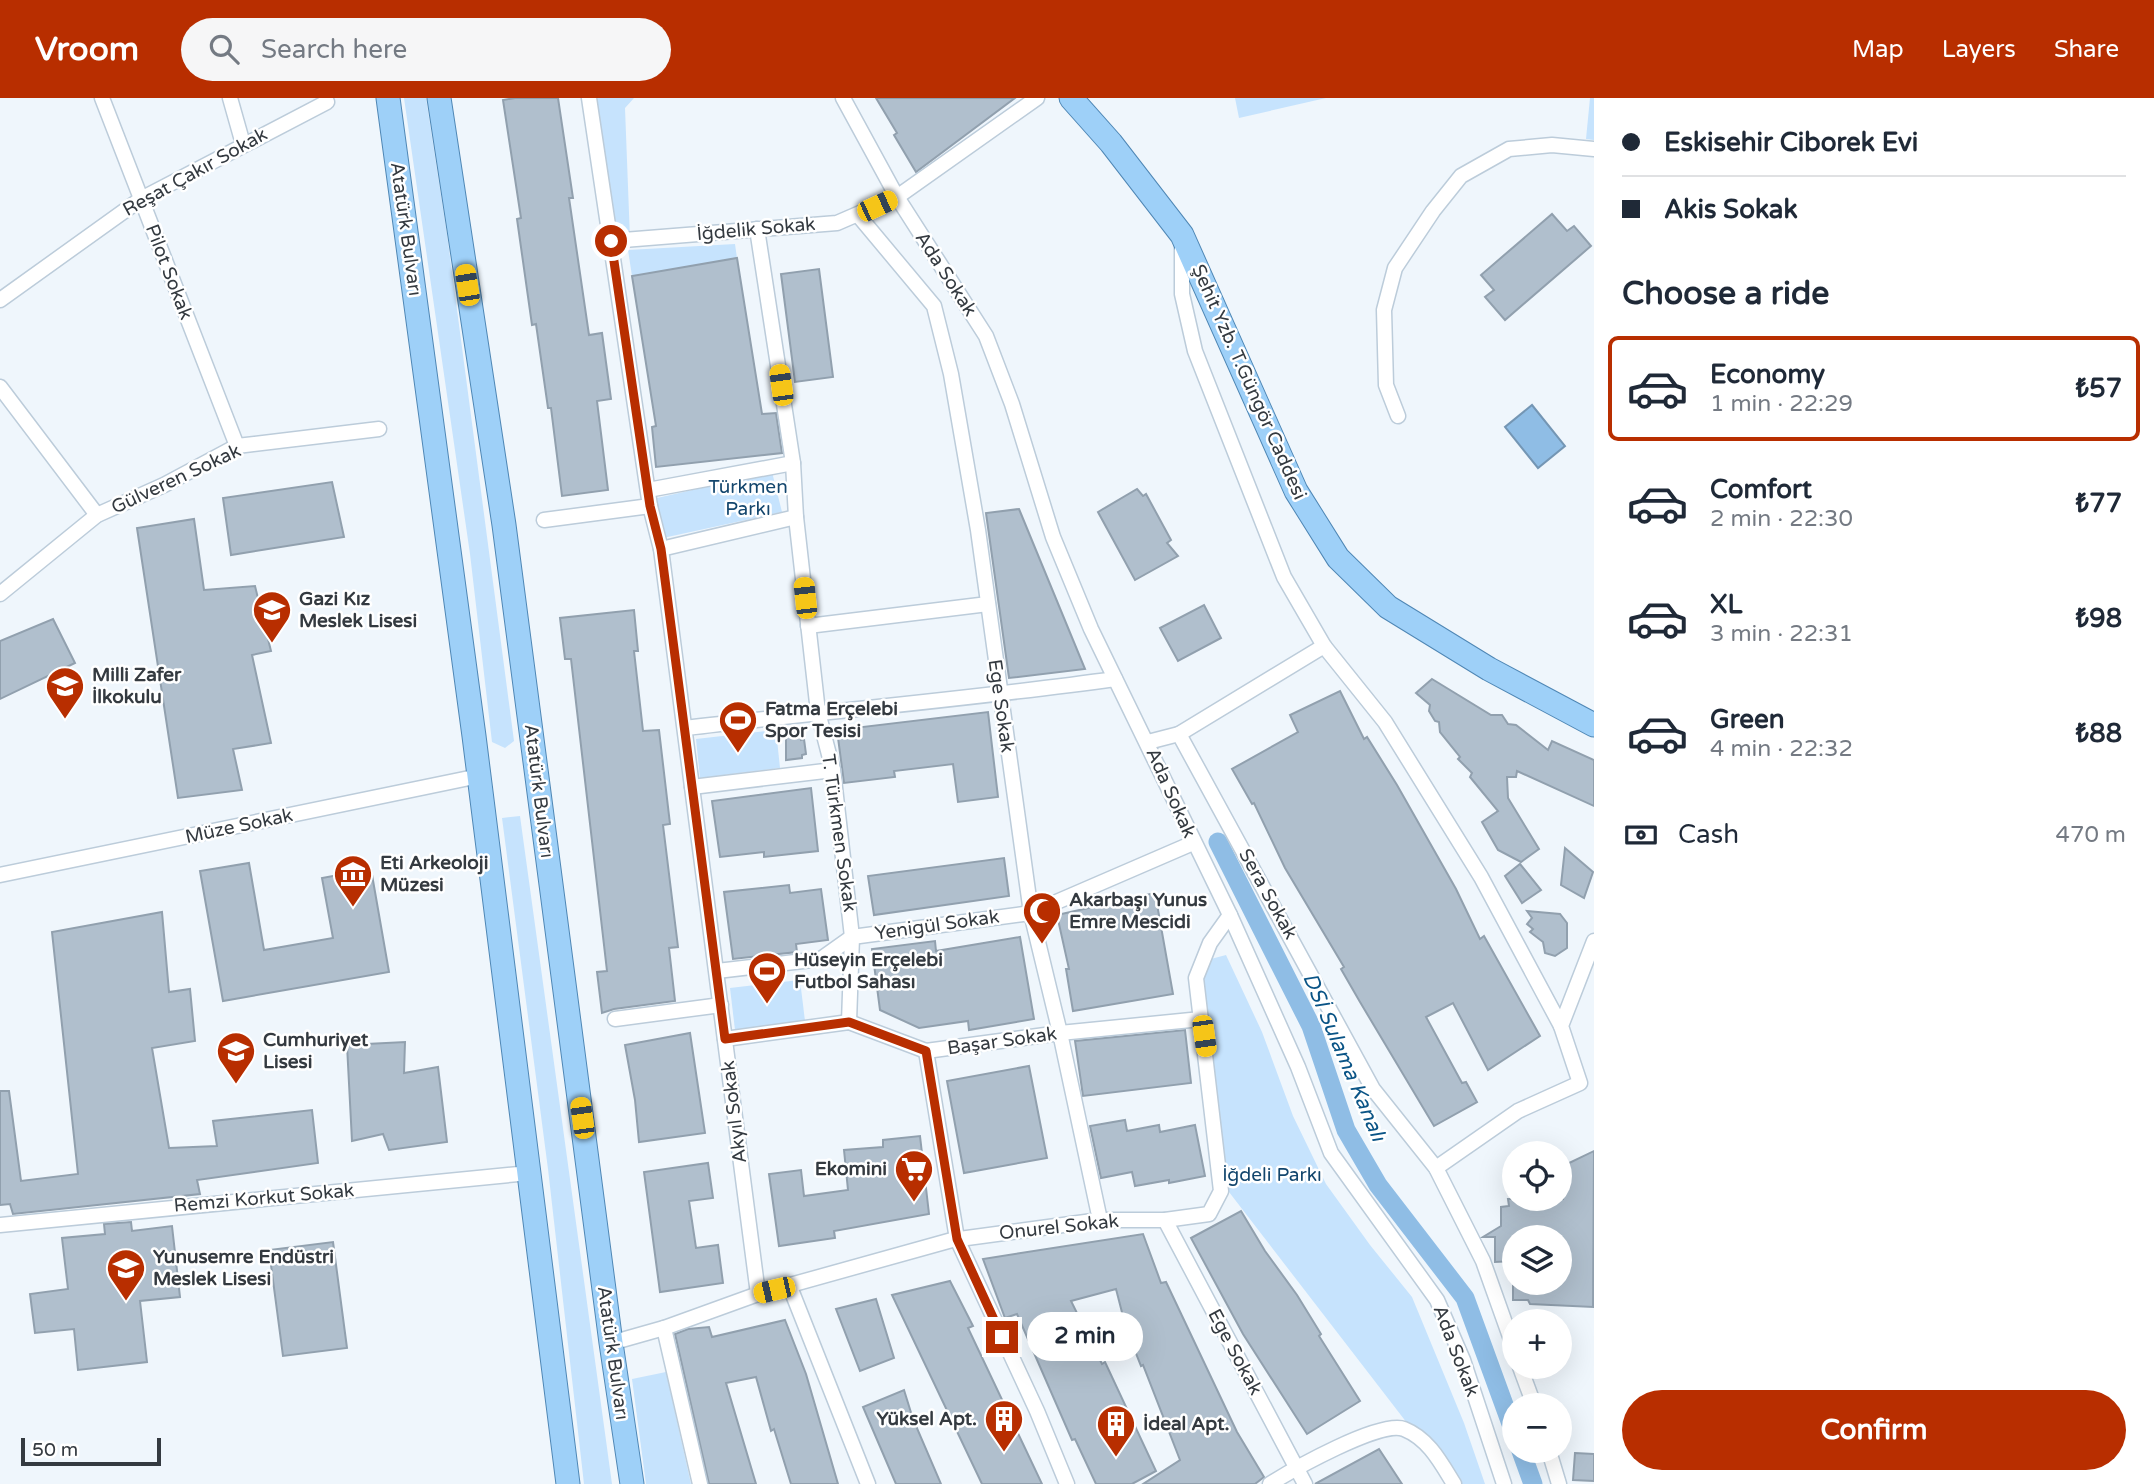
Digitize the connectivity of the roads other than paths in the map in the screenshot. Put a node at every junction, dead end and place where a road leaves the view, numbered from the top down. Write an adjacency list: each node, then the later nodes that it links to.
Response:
1 (102, 98): 13 (street, Pilot Sokak)
2 (230, 98): 10 (street)
3 (388, 98): 42 (main road, Atatürk Bulvarı)
4 (439, 98): 70 (main road, Atatürk Bulvarı)
5 (589, 98): 17 (street, Akyıl Sokak)
6 (843, 98): 12 (street, Ada Sokak)
7 (1037, 98): 12 (street, İğdelik Sokak)
8 (1071, 98): 16 (main road, Şehit Yzb. T.Güngör Caddesi)
9 (327, 102): 10 (street, Reşat Çakır Sokak)
10 (243, 144): 13 (street, Reşat Çakır Sokak)
11 (1594, 149): 20 (street)
12 (897, 197): 14 (street, İğdelik Sokak); 34 (street, Ada Sokak)
13 (141, 199): 18 (street, Reşat Çakır Sokak); 22 (street, Pilot Sokak)
14 (858, 215): 15 (street, İğdelik Sokak); 31 (street, Ege Sokak)
15 (757, 229): 17 (street, İğdelik Sokak); 23 (street, T. Türkmen Sokak)
16 (1182, 235): 33 (street); 37 (main road, Şehit Yzb. T.Güngör Caddesi)
17 (611, 241): 24 (street, Akyıl Sokak)
18 (0, 300)
19 (0, 387): 26 (street)
20 (1398, 416)
21 (379, 429): 22 (street, Gülveren Sokak)
22 (237, 446): 26 (street, Gülveren Sokak)
23 (793, 463): 24 (street); 27 (street, T. Türkmen Sokak)
24 (648, 490): 25 (street, Akyıl Sokak)
25 (650, 506): 28 (street); 29 (street, Akyıl Sokak)
26 (97, 515): 30 (street, Gülveren Sokak)
27 (796, 517): 29 (street); 32 (street, T. Türkmen Sokak)
28 (544, 520)
29 (661, 549): 38 (street, Akyıl Sokak)
30 (0, 594)
31 (988, 604): 32 (street); 35 (street, Ege Sokak)
32 (808, 626): 36 (street, T. Türkmen Sokak)
33 (1324, 646): 39 (street); 55 (street)
34 (1115, 679): 35 (street); 40 (street, Ada Sokak)
35 (1000, 695): 36 (street); 46 (street, Ege Sokak)
36 (818, 712): 38 (street); 41 (street, T. Türkmen Sokak)
37 (1594, 725)
38 (685, 728): 43 (street, Akyıl Sokak)
39 (1179, 734): 40 (street); 60 (street, Sera Sokak)
40 (1148, 742): 44 (street, Ada Sokak)
41 (833, 770): 43 (street); 48 (street, T. Türkmen Sokak)
42 (479, 776): 45 (street, Müze Sokak); 61 (main road, Atatürk Bulvarı)
43 (692, 788): 50 (street, Akyıl Sokak)
44 (1193, 843): 46 (street, Yenigül Sokak); 47 (street, Ada Sokak)
45 (0, 876)
46 (1031, 913): 48 (street, Yenigül Sokak); 56 (street, Ege Sokak)
47 (1230, 915): 53 (street, Onurel Sokak); 81 (street, Ada Sokak)
48 (852, 937): 50 (street, Yenigül Sokak); 54 (street, T. Türkmen Sokak)
49 (1594, 942): 55 (street)
50 (717, 971): 51 (street, Akyıl Sokak)
51 (720, 1005): 52 (street); 57 (street, Akyıl Sokak)
52 (615, 1019)
53 (1201, 1019): 56 (street, Başar Sokak); 63 (street, Onurel Sokak)
54 (849, 1022): 57 (street, Başar Sokak); 58 (street, Başar Sokak)
55 (1561, 1026): 59 (street)
56 (1060, 1033): 58 (street, Başar Sokak); 62 (street, Ege Sokak)
57 (725, 1039): 67 (street, Akyıl Sokak)
58 (926, 1051): 65 (street)
59 (1587, 1084): 60 (street)
60 (1436, 1168): 68 (street, Sera Sokak)
61 (528, 1173): 64 (street, Remzi Korkut Sokak); 73 (main road, Atatürk Bulvarı)
62 (1100, 1220): 63 (street, Onurel Sokak); 65 (street, Onurel Sokak)
63 (1165, 1220): 72 (street, Ege Sokak)
64 (0, 1224)
65 (957, 1239): 66 (street, Onurel Sokak); 77 (street)
66 (790, 1287): 67 (street, Onurel Sokak); 76 (street)
67 (758, 1294): 69 (street, Onurel Sokak)
68 (1502, 1314)
69 (664, 1328): 70 (street, Onurel Sokak); 75 (street)
70 (611, 1343): 74 (main road, Atatürk Bulvarı)
71 (1553, 1463): 82 (street)
72 (1296, 1467): 78 (street); 79 (street, Ege Sokak); 80 (street)
73 (568, 1484)
74 (632, 1484)
75 (700, 1484)
76 (868, 1484)
77 (1068, 1484)
78 (1270, 1484)
79 (1305, 1484)
80 (1454, 1484)
81 (1504, 1484)
82 (1559, 1484)

